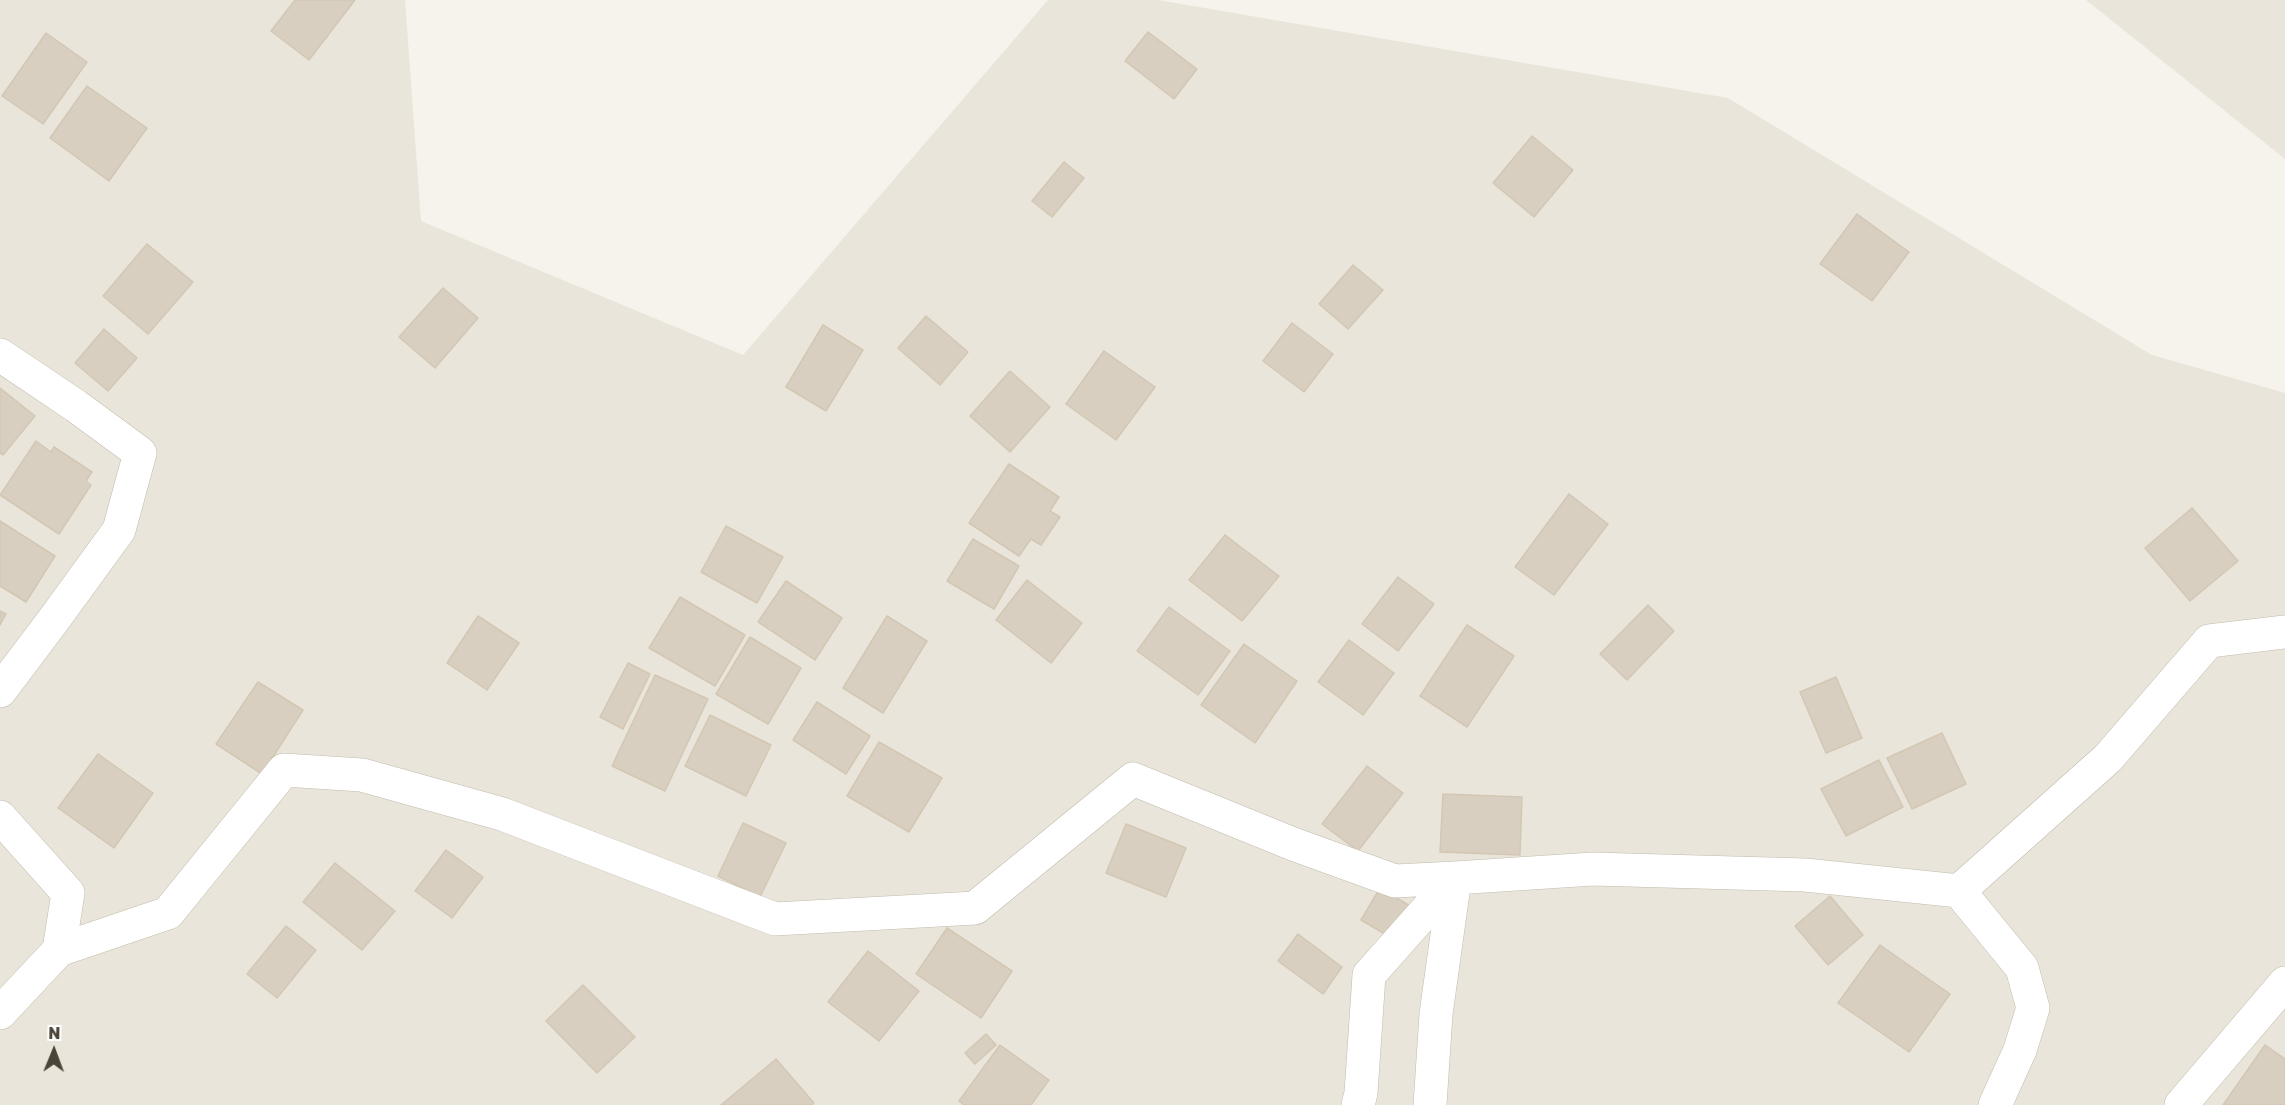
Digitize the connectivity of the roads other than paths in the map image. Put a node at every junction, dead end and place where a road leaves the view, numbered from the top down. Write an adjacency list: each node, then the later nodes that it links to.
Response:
1 (0, 355): 3 (street)
2 (2285, 632): 6 (street)
3 (0, 691)
4 (0, 817): 7 (street)
5 (1455, 878): 6 (street); 7 (street); 10 (street); 11 (street)
6 (1959, 891): 12 (street)
7 (59, 950): 9 (street)
8 (2285, 983): 13 (street)
9 (0, 1013)
10 (1358, 1105)
11 (1430, 1105)
12 (1995, 1105)
13 (2181, 1105)

